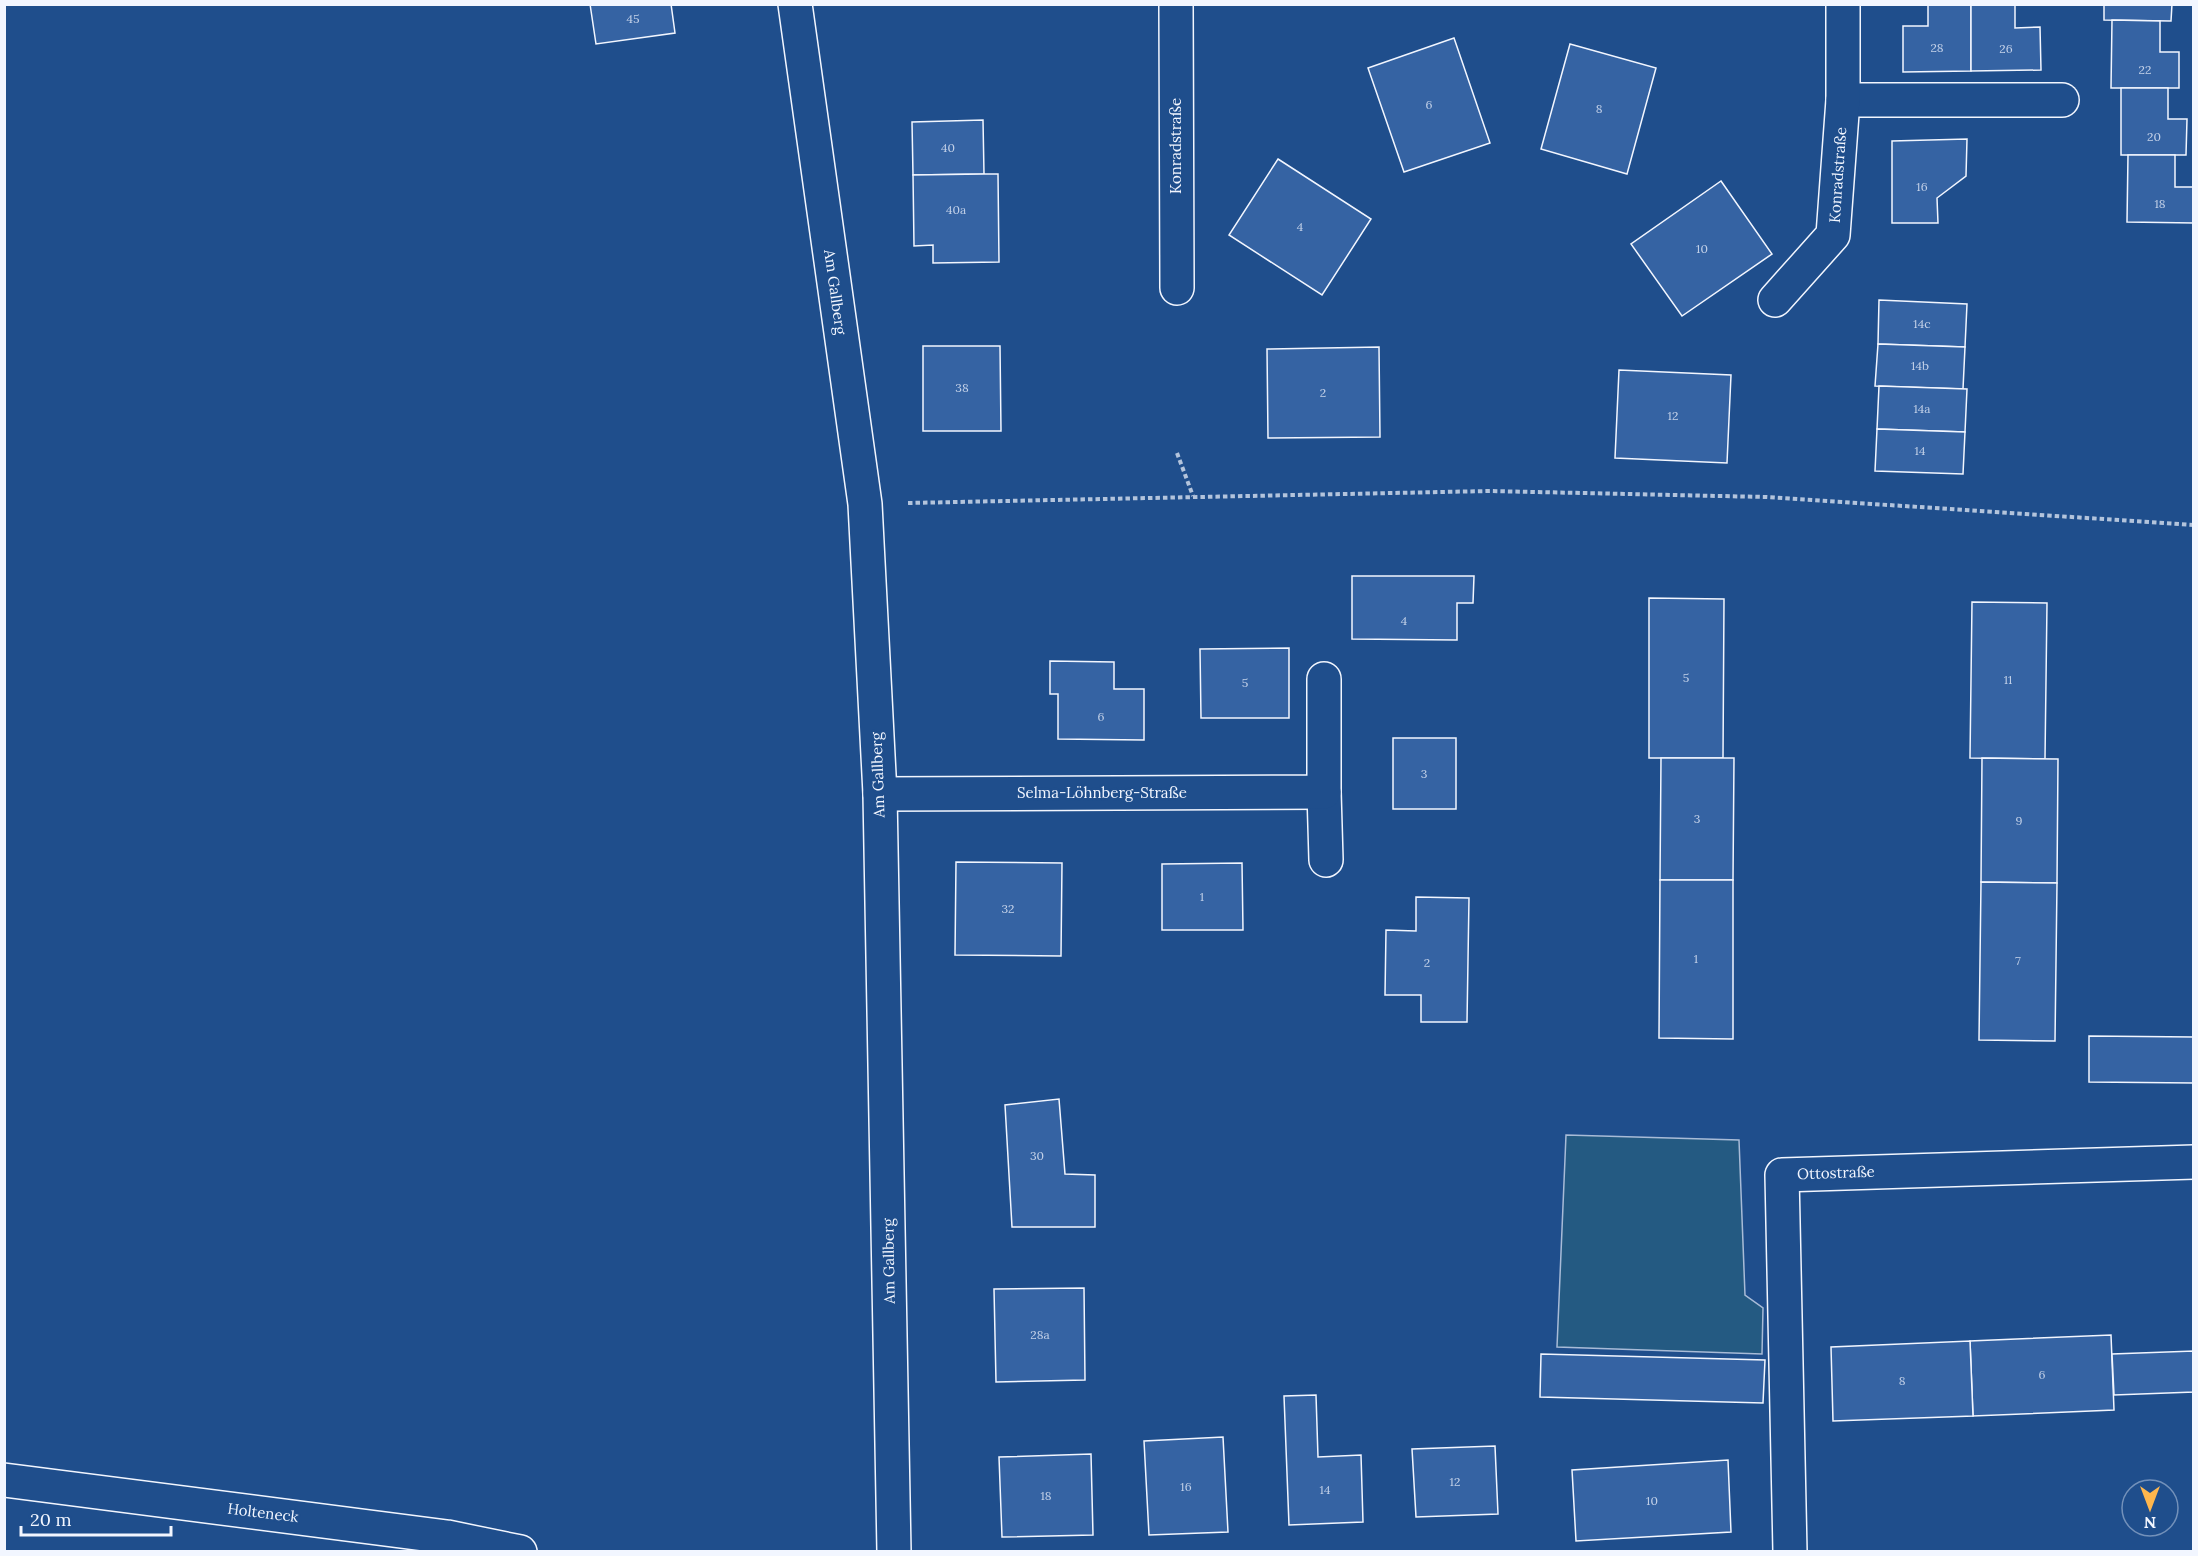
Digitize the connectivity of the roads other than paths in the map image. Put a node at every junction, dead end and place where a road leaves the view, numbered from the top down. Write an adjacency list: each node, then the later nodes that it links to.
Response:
1 (795, 4): 10 (street, Am Gallberg)
2 (1176, 4): 6 (street, Konradstraße)
3 (1843, 4): 4 (street, Konradstraße)
4 (1843, 100): 5 (street); 7 (street, Konradstraße)
5 (2062, 100)
6 (1177, 288)
7 (1775, 300)
8 (1324, 679): 9 (street)
9 (1324, 792): 10 (street, Selma-Löhnberg-Straße); 11 (street)
10 (880, 794): 15 (street, Am Gallberg)
11 (1326, 860)
12 (2193, 1162): 16 (street, Ottostraße)
13 (4, 1480): 14 (street, Holteneck)
14 (520, 1551)
15 (894, 1551)
16 (1790, 1551)

